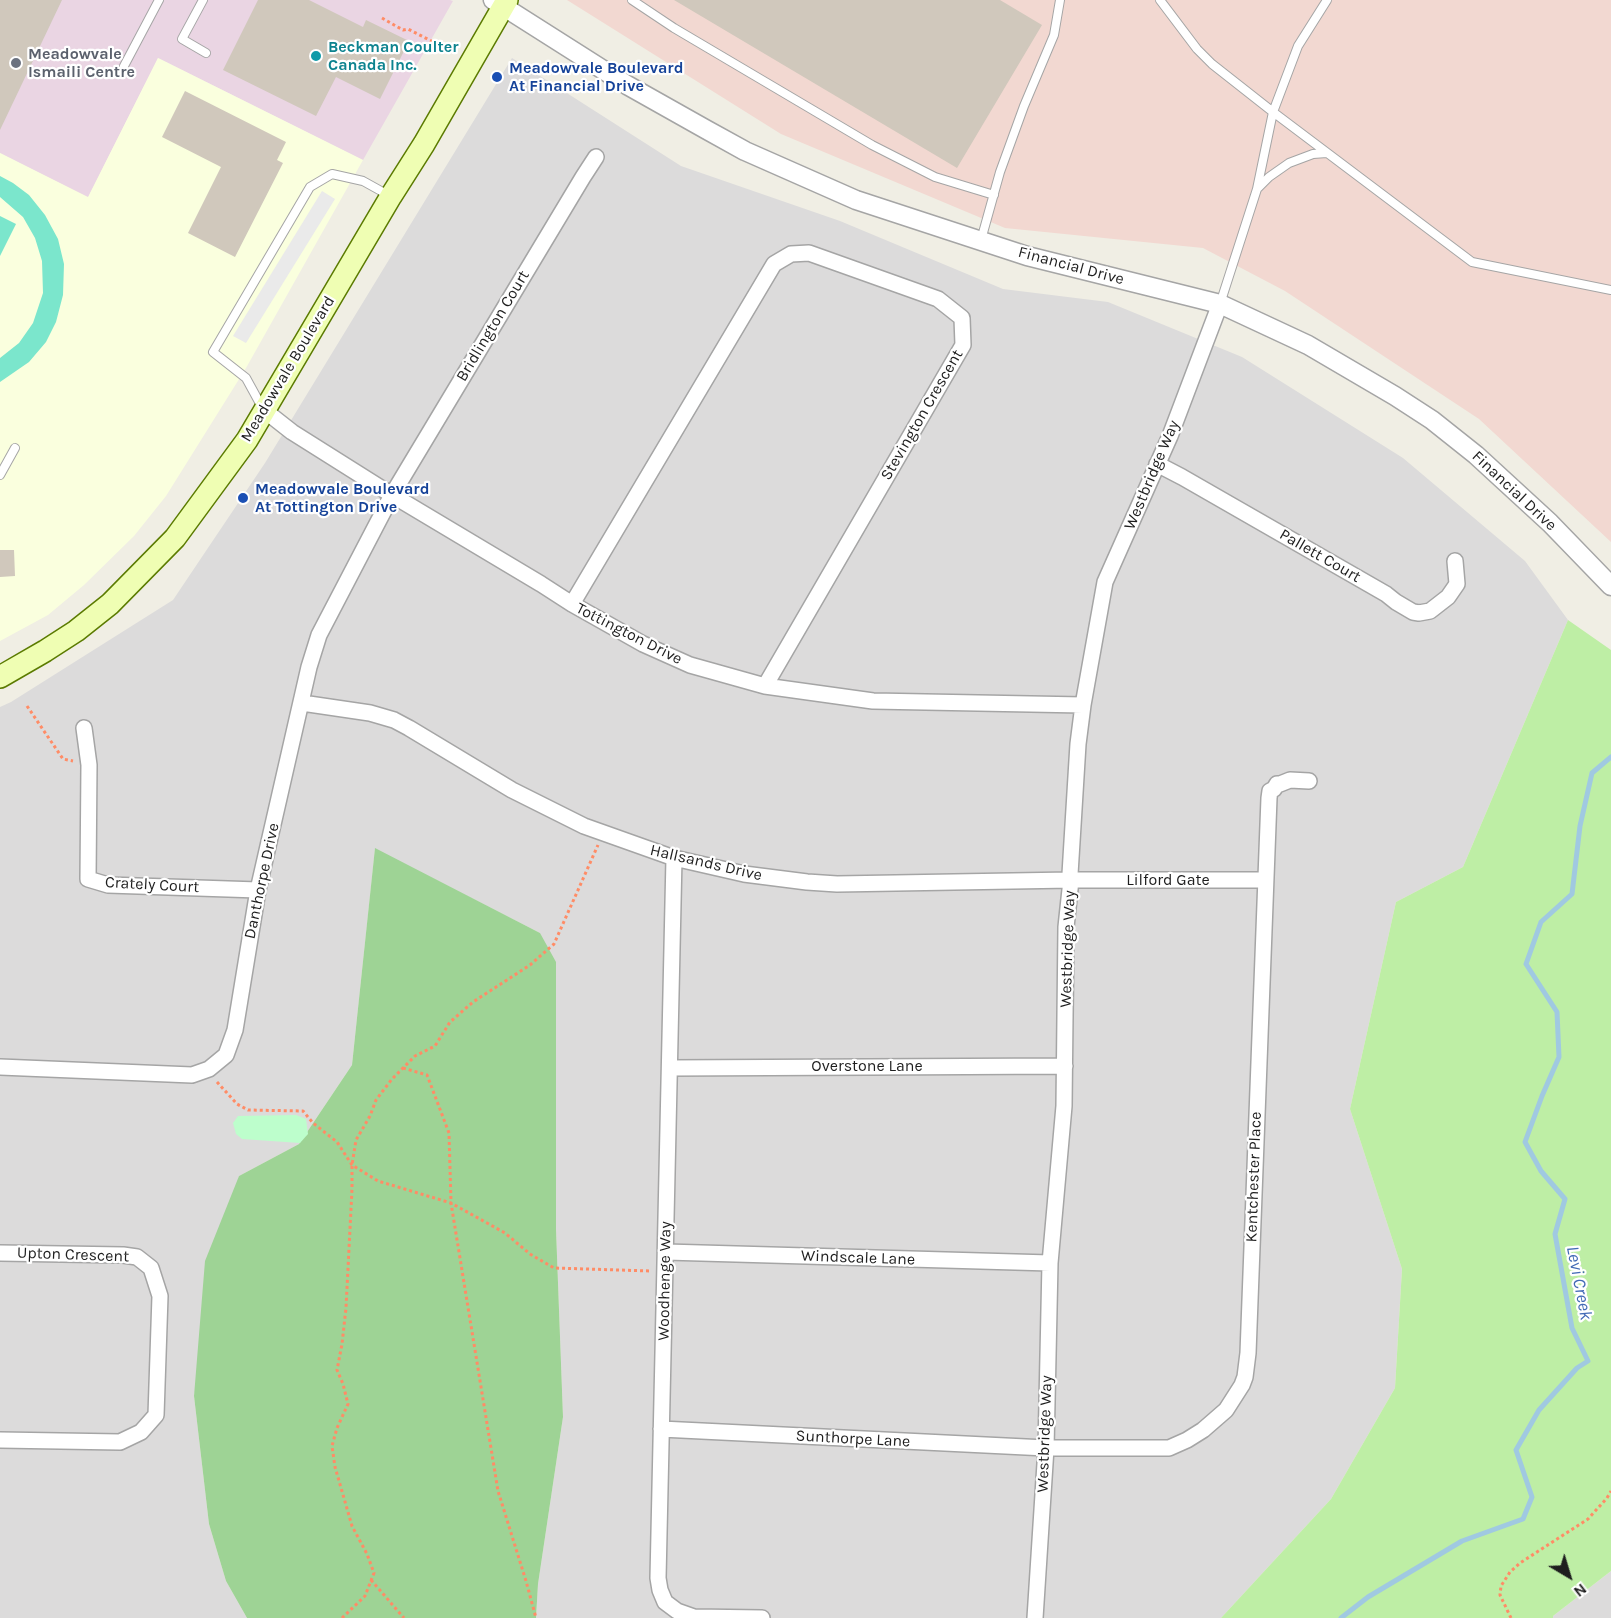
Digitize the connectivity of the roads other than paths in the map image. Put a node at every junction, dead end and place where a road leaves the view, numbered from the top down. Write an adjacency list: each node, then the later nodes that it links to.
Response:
1 (159, 0): 9 (lane)
2 (203, 0): 8 (lane)
3 (632, 0): 14 (lane)
4 (1060, 0): 14 (lane)
5 (1160, 0): 10 (lane)
6 (1327, 0): 10 (lane)
7 (501, 2): 15 (main road, Meadowvale Boulevard); 16 (street, Financial Drive)
8 (206, 52)
9 (124, 66)
10 (1273, 112): 11 (lane); 13 (lane)
11 (1327, 153): 13 (lane); 17 (lane)
12 (596, 157): 23 (street, Bridlington Court)
13 (1257, 189): 18 (lane)
14 (994, 195): 16 (lane)
15 (391, 196): 19 (main road, Meadowvale Boulevard); 19 (lane)
16 (981, 241): 18 (street, Financial Drive)
17 (1611, 290)
18 (1220, 304): 21 (street, Westbridge Way); 25 (street, Financial Drive)
19 (264, 410): 23 (street, Tottington Drive); 27 (main road, Meadowvale Boulevard)
20 (15, 448): 22 (lane)
21 (1157, 465): 24 (street, Pallett Court); 30 (street, Westbridge Way)
22 (0, 475)
23 (392, 495): 26 (street, Tottington Drive); 29 (street, Danthorpe Drive)
24 (1455, 561)
25 (1611, 586)
26 (572, 604): 28 (street, Tottington Drive); 28 (street, Stevington Crescent)
27 (0, 677)
28 (765, 686): 30 (street, Tottington Drive)
29 (302, 703): 33 (street, Hallsands Drive); 36 (street, Danthorpe Drive)
30 (1083, 705): 34 (street, Westbridge Way)
31 (84, 728): 36 (street, Crately Court)
32 (1309, 781): 35 (street, Kentchester Place)
33 (674, 858): 34 (street, Hallsands Drive); 39 (street, Woodhenge Way)
34 (1071, 880): 35 (street, Lilford Gate); 37 (street, Westbridge Way)
35 (1265, 880): 45 (street, Kentchester Place)
36 (258, 890): 38 (street, Danthorpe Drive)
37 (1065, 1066): 39 (street, Overstone Lane); 42 (street, Westbridge Way)
38 (0, 1067)
39 (669, 1068): 40 (street, Woodhenge Way)
40 (666, 1252): 42 (street, Windscale Lane); 43 (street, Woodhenge Way)
41 (0, 1253): 44 (street, Upton Crescent)
42 (1050, 1263): 45 (street, Westbridge Way)
43 (661, 1430): 45 (street, Sunthorpe Lane); 46 (street, Woodhenge Way)
44 (0, 1440)
45 (1046, 1448): 47 (street, Westbridge Way)
46 (762, 1618)
47 (1035, 1618)

